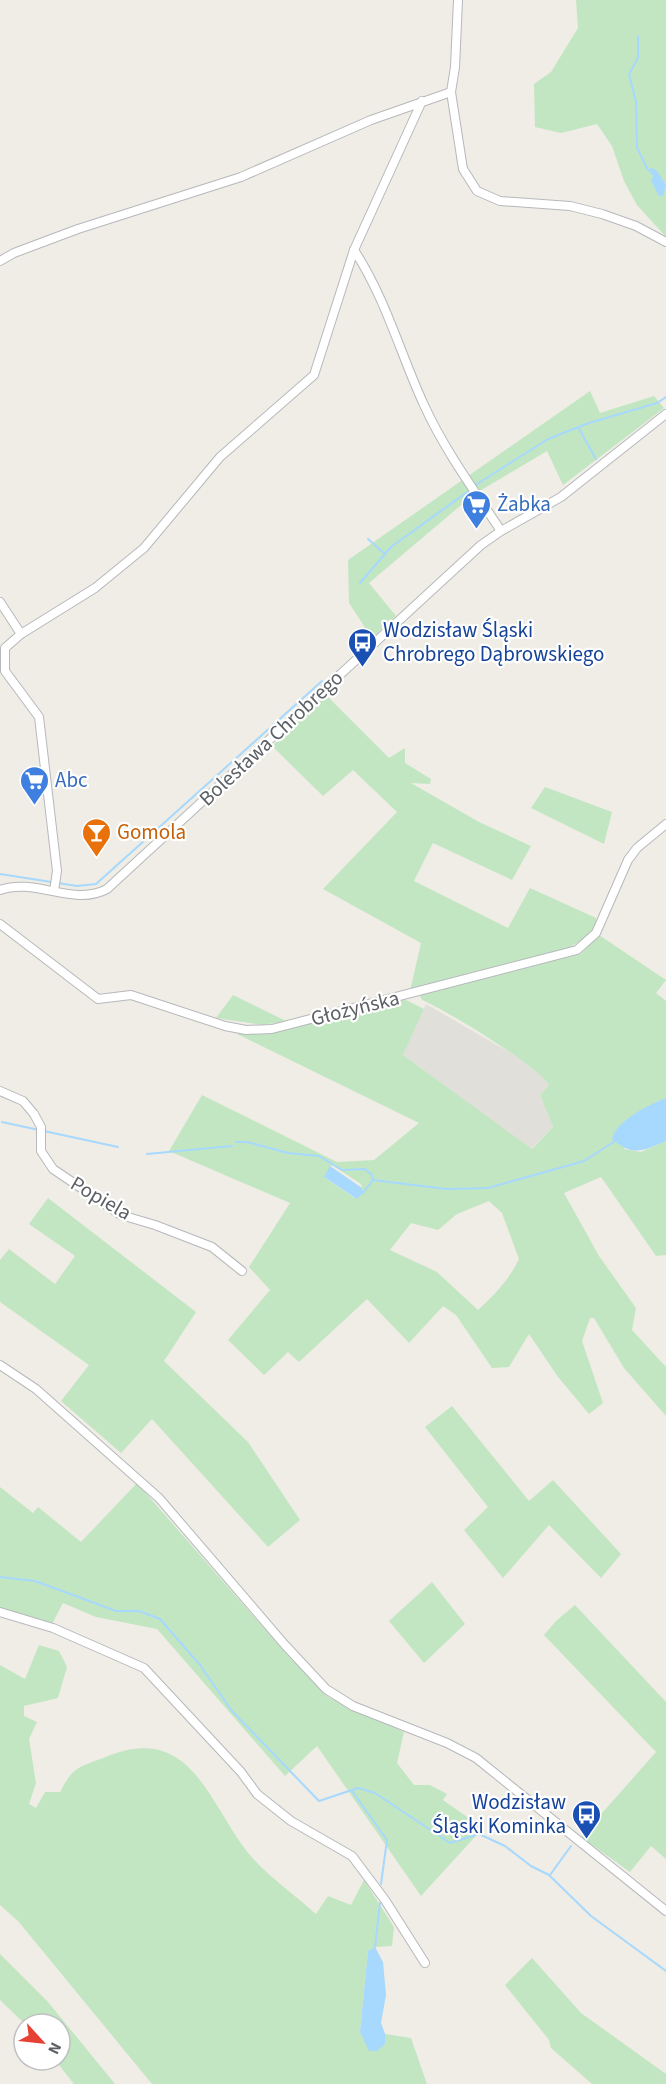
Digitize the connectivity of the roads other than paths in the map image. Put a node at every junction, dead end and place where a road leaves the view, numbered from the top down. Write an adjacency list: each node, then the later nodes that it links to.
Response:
1 (458, 0): 2 (street)
2 (451, 92): 3 (street); 4 (street)
3 (422, 101): 5 (street); 6 (street)
4 (666, 242)
5 (354, 250): 8 (street); 10 (street)
6 (0, 261)
7 (666, 414): 8 (street, Bolesława Chrobrego)
8 (501, 531): 12 (street, Bolesława Chrobrego)
9 (0, 602): 10 (street)
10 (21, 633): 12 (street)
11 (666, 824): 14 (street, Głożyńska)
12 (55, 884): 13 (street, Bolesława Chrobrego)
13 (0, 890)
14 (0, 924)
15 (0, 1091): 16 (street, Popiela)
16 (242, 1271)
17 (0, 1365): 19 (street)
18 (0, 1612): 20 (street)
19 (666, 1911)
20 (425, 1963)

